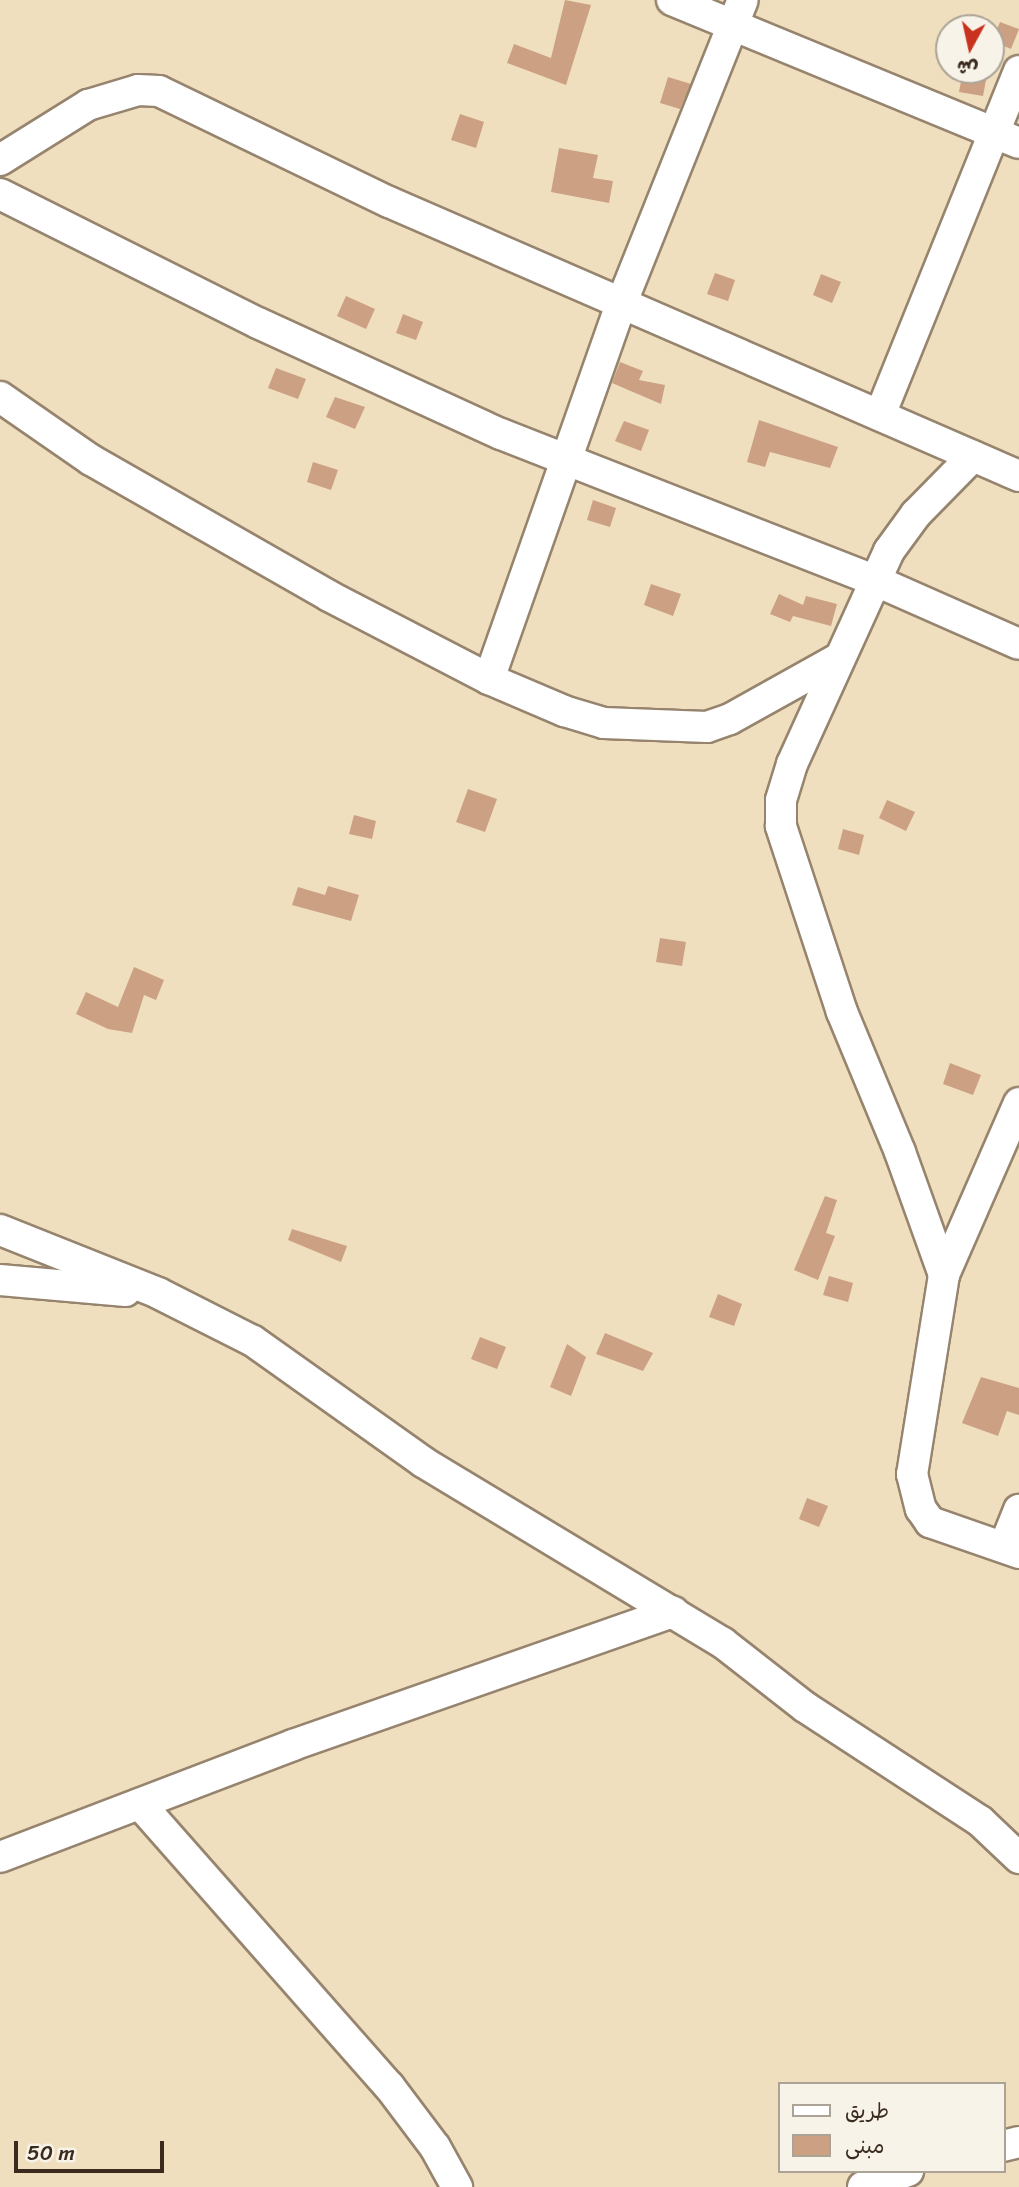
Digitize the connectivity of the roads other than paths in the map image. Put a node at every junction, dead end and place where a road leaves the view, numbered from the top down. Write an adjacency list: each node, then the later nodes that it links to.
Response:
1 (672, 0): 2 (street)
2 (738, 13): 4 (street); 7 (street)
3 (1019, 71): 4 (street)
4 (1006, 138): 9 (street)
5 (0, 160): 7 (street)
6 (0, 194): 11 (street)
7 (622, 302): 9 (street); 11 (street)
8 (0, 397): 16 (street)
9 (880, 415): 10 (street)
10 (972, 456): 12 (street); 13 (street)
11 (568, 460): 13 (street); 16 (street)
12 (1019, 476)
13 (874, 580): 14 (street); 15 (street)
14 (1019, 644)
15 (838, 659): 16 (street); 19 (street)
16 (489, 679)
17 (1019, 1103): 19 (street)
18 (0, 1230): 21 (street)
19 (944, 1275): 23 (street)
20 (0, 1280): 21 (street)
21 (158, 1293): 24 (street)
22 (1019, 1510): 23 (street)
23 (1011, 1550)
24 (673, 1612): 25 (street); 27 (street)
25 (139, 1804): 26 (street); 29 (street)
26 (0, 1857)
27 (1019, 1857)
28 (902, 2173): 30 (street)
29 (457, 2187)
30 (863, 2187)

